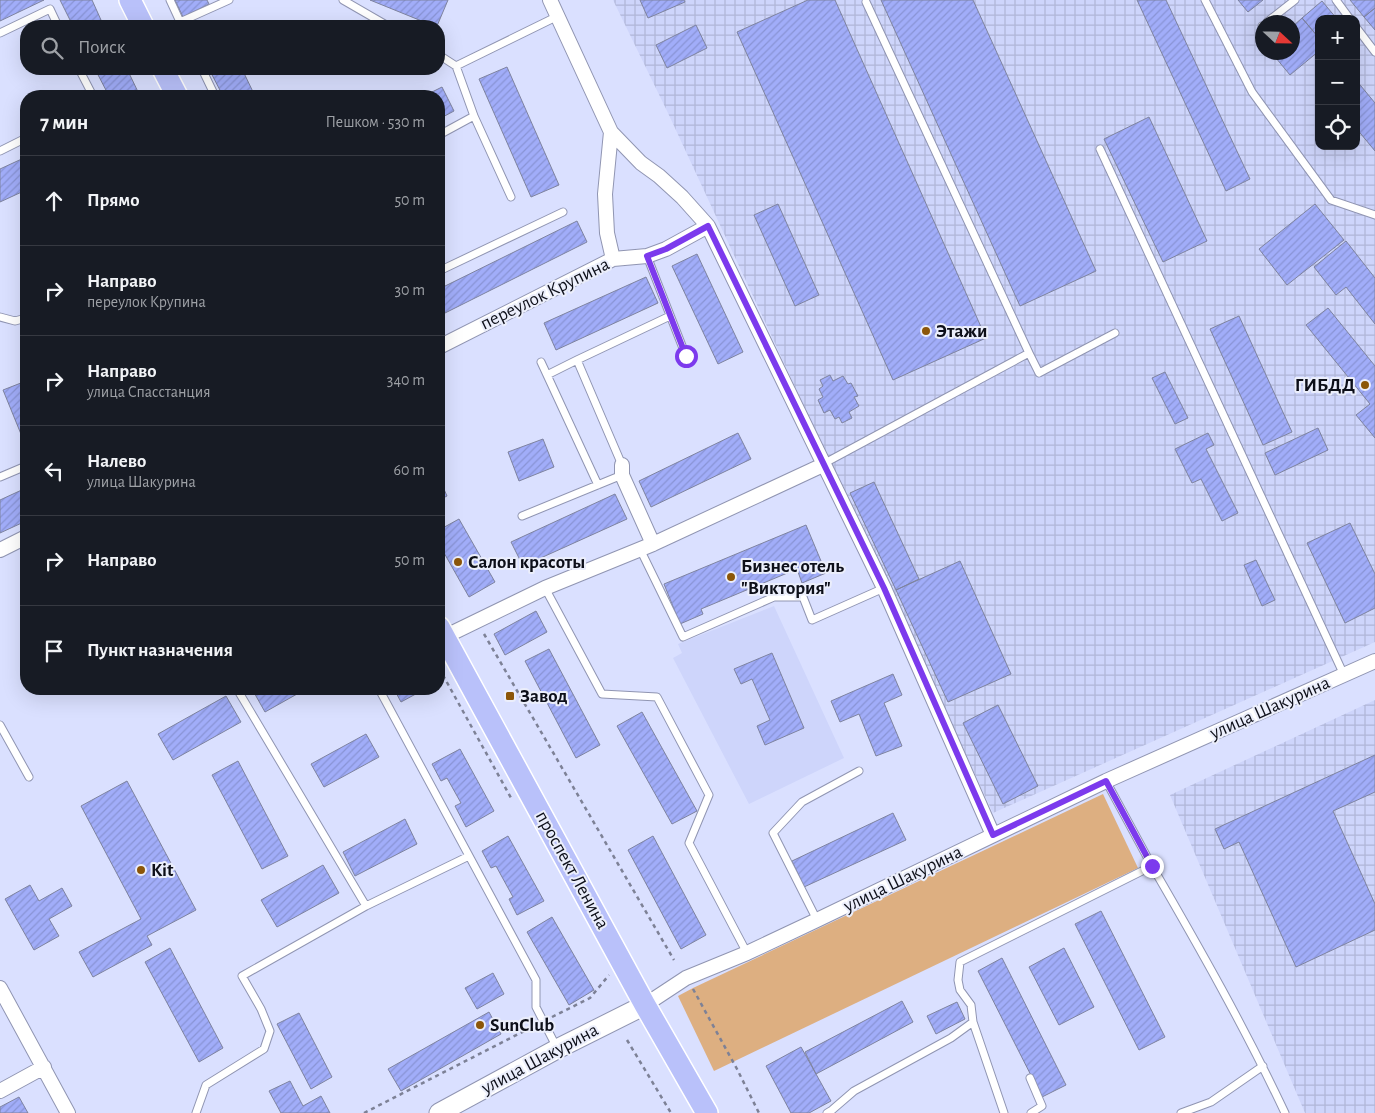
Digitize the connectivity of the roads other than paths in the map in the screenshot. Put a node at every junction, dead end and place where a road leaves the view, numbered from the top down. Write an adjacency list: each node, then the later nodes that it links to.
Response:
1 (130, 0): 15 (main road)
2 (170, 0): 16 (lane)
3 (229, 0): 17 (lane)
4 (343, 0): 18 (lane)
5 (550, 0): 12 (street)
6 (1205, 0): 39 (lane)
7 (1295, 0): 10 (lane)
8 (1336, 0): 11 (lane)
9 (866, 2): 49 (lane)
10 (1276, 15)
11 (1347, 15)
12 (558, 16): 24 (lane); 32 (street)
13 (27, 20): 14 (lane)
14 (55, 20)
15 (140, 20)
16 (179, 20)
17 (189, 20)
18 (378, 20)
19 (20, 23): 21 (lane)
20 (1360, 32): 22 (lane)
21 (0, 33)
22 (1375, 52)
23 (445, 60): 24 (lane)
24 (456, 66): 31 (lane)
25 (83, 75): 28 (lane)
26 (166, 75): 29 (main road)
27 (205, 75): 30 (lane)
28 (90, 90)
29 (173, 90)
30 (212, 90)
31 (474, 116): 33 (lane); 37 (lane)
32 (611, 132): 40 (street); 42 (street)
33 (445, 133)
34 (20, 141): 36 (lane)
35 (1100, 149): 68 (lane)
36 (0, 151)
37 (511, 197)
38 (563, 212): 43 (lane)
39 (1375, 215)
40 (708, 226): 41 (street, переулок Крупина); 54 (street)
41 (647, 256): 42 (street, переулок Крупина); 44 (lane)
42 (613, 259): 48 (street, переулок Крупина)
43 (445, 268)
44 (670, 316): 50 (lane); 51 (lane)
45 (0, 317): 46 (lane)
46 (20, 320)
47 (1115, 333): 49 (lane)
48 (445, 344)
49 (1029, 354): 54 (lane)
50 (686, 356)
51 (577, 360): 53 (lane); 56 (lane)
52 (541, 362): 53 (lane)
53 (547, 375): 58 (lane)
54 (823, 465): 61 (street); 64 (street)
55 (20, 469): 57 (lane)
56 (622, 470): 58 (lane); 61 (street)
57 (0, 477)
58 (598, 485): 59 (lane)
59 (522, 516)
60 (20, 540): 62 (street)
61 (647, 546): 63 (street); 64 (lane)
62 (0, 550)
63 (545, 588): 65 (street); 80 (lane)
64 (884, 588): 75 (street)
65 (445, 630)
66 (445, 639): 82 (main road, проспект Ленина)
67 (1375, 661): 68 (street, улица Шакурина)
68 (1345, 675): 74 (street, улица Шакурина)
69 (241, 695): 78 (lane)
70 (382, 695): 76 (lane)
71 (0, 725): 73 (lane)
72 (859, 771): 79 (lane)
73 (29, 777)
74 (1106, 781): 75 (street, улица Шакурина); 77 (lane)
75 (993, 835): 79 (street, улица Шакурина)
76 (469, 856): 78 (lane); 84 (lane)
77 (1152, 866): 83 (lane); 85 (lane)
78 (366, 906): 91 (lane)
79 (817, 920): 80 (street, улица Шакурина)
80 (747, 953): 82 (street, улица Шакурина)
81 (0, 988): 86 (street)
82 (645, 1005): 84 (main road, улица Шакурина); 93 (main road, проспект Ленина)
83 (973, 1022): 89 (lane); 94 (lane)
84 (557, 1049): 92 (main road, улица Шакурина)
85 (1263, 1066): 96 (lane); 97 (lane)
86 (44, 1067): 88 (street); 90 (street)
87 (1030, 1078): 95 (lane)
88 (0, 1091)
89 (831, 1112)
90 (68, 1113)
91 (196, 1113)
92 (439, 1113)
93 (707, 1113)
94 (1004, 1113)
95 (1031, 1113)
96 (1181, 1113)
97 (1285, 1113)

